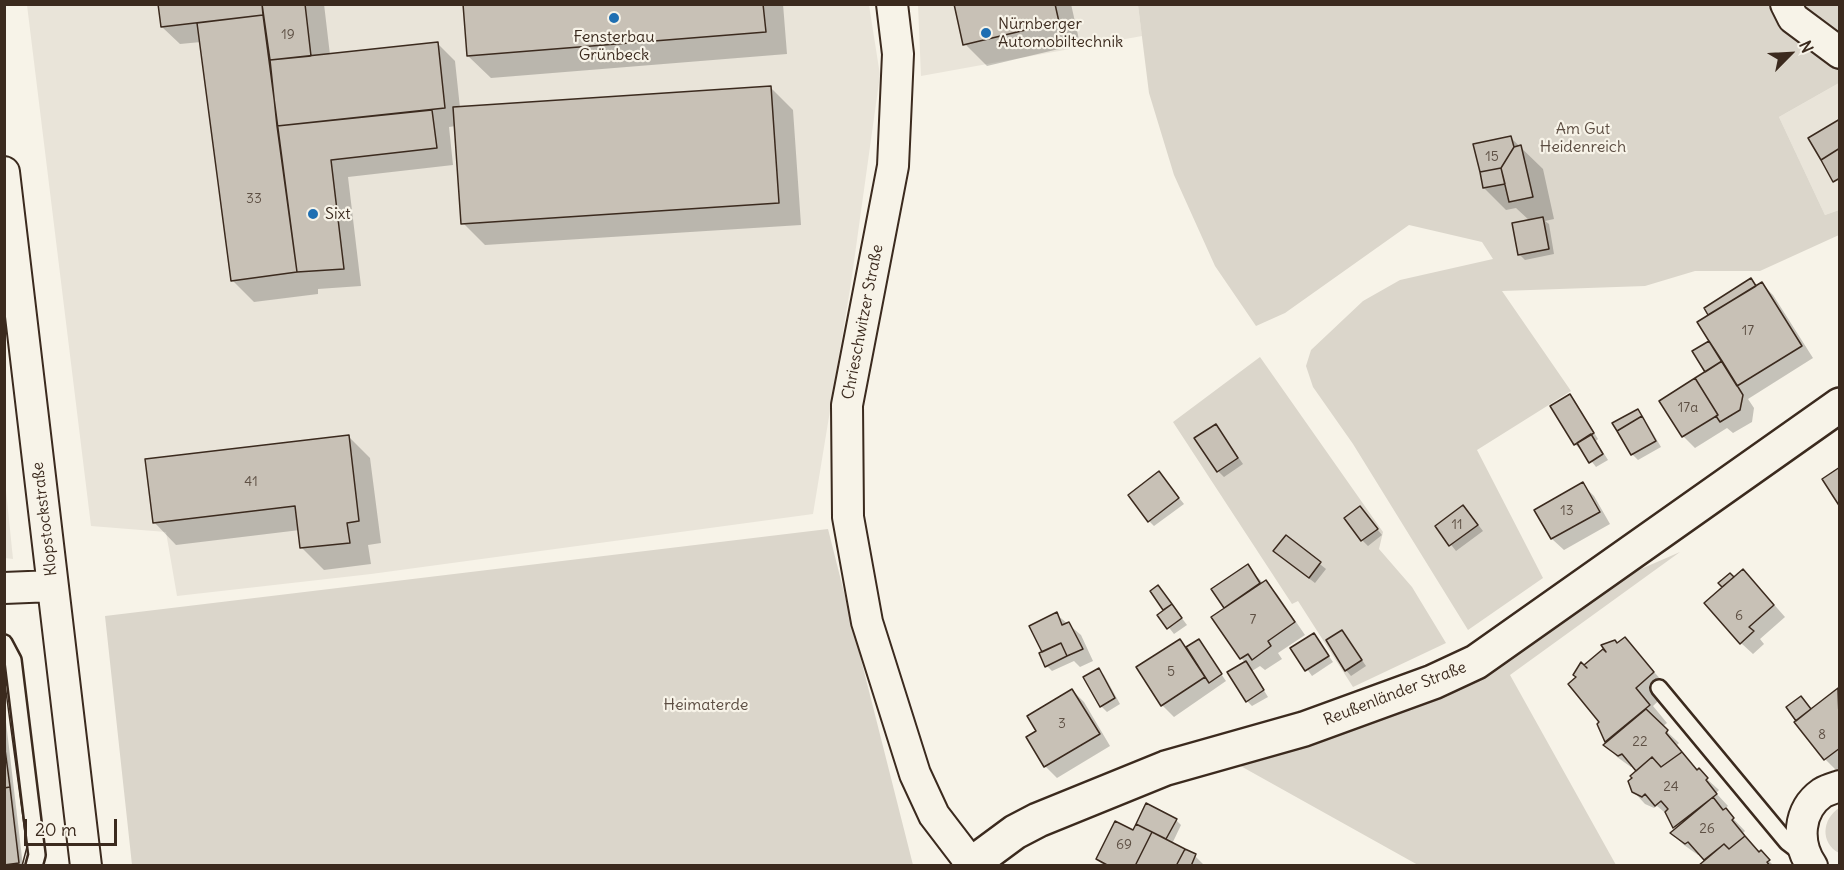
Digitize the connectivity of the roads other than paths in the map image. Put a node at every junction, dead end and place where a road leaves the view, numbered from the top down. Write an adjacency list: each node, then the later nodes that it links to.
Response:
1 (892, 4): 12 (street, Chrieschwitzer Straße)
2 (1786, 4): 3 (street)
3 (1839, 53)
4 (4, 172): 6 (street, Klopstockstraße)
5 (1839, 405): 12 (street, Reußenländer Straße)
6 (53, 586): 7 (street); 14 (street, Klopstockstraße)
7 (4, 588)
8 (4, 643): 13 (lane)
9 (1659, 688): 11 (lane)
10 (1839, 786): 11 (street)
11 (1808, 860)
12 (971, 865)
13 (34, 866)
14 (86, 866)

